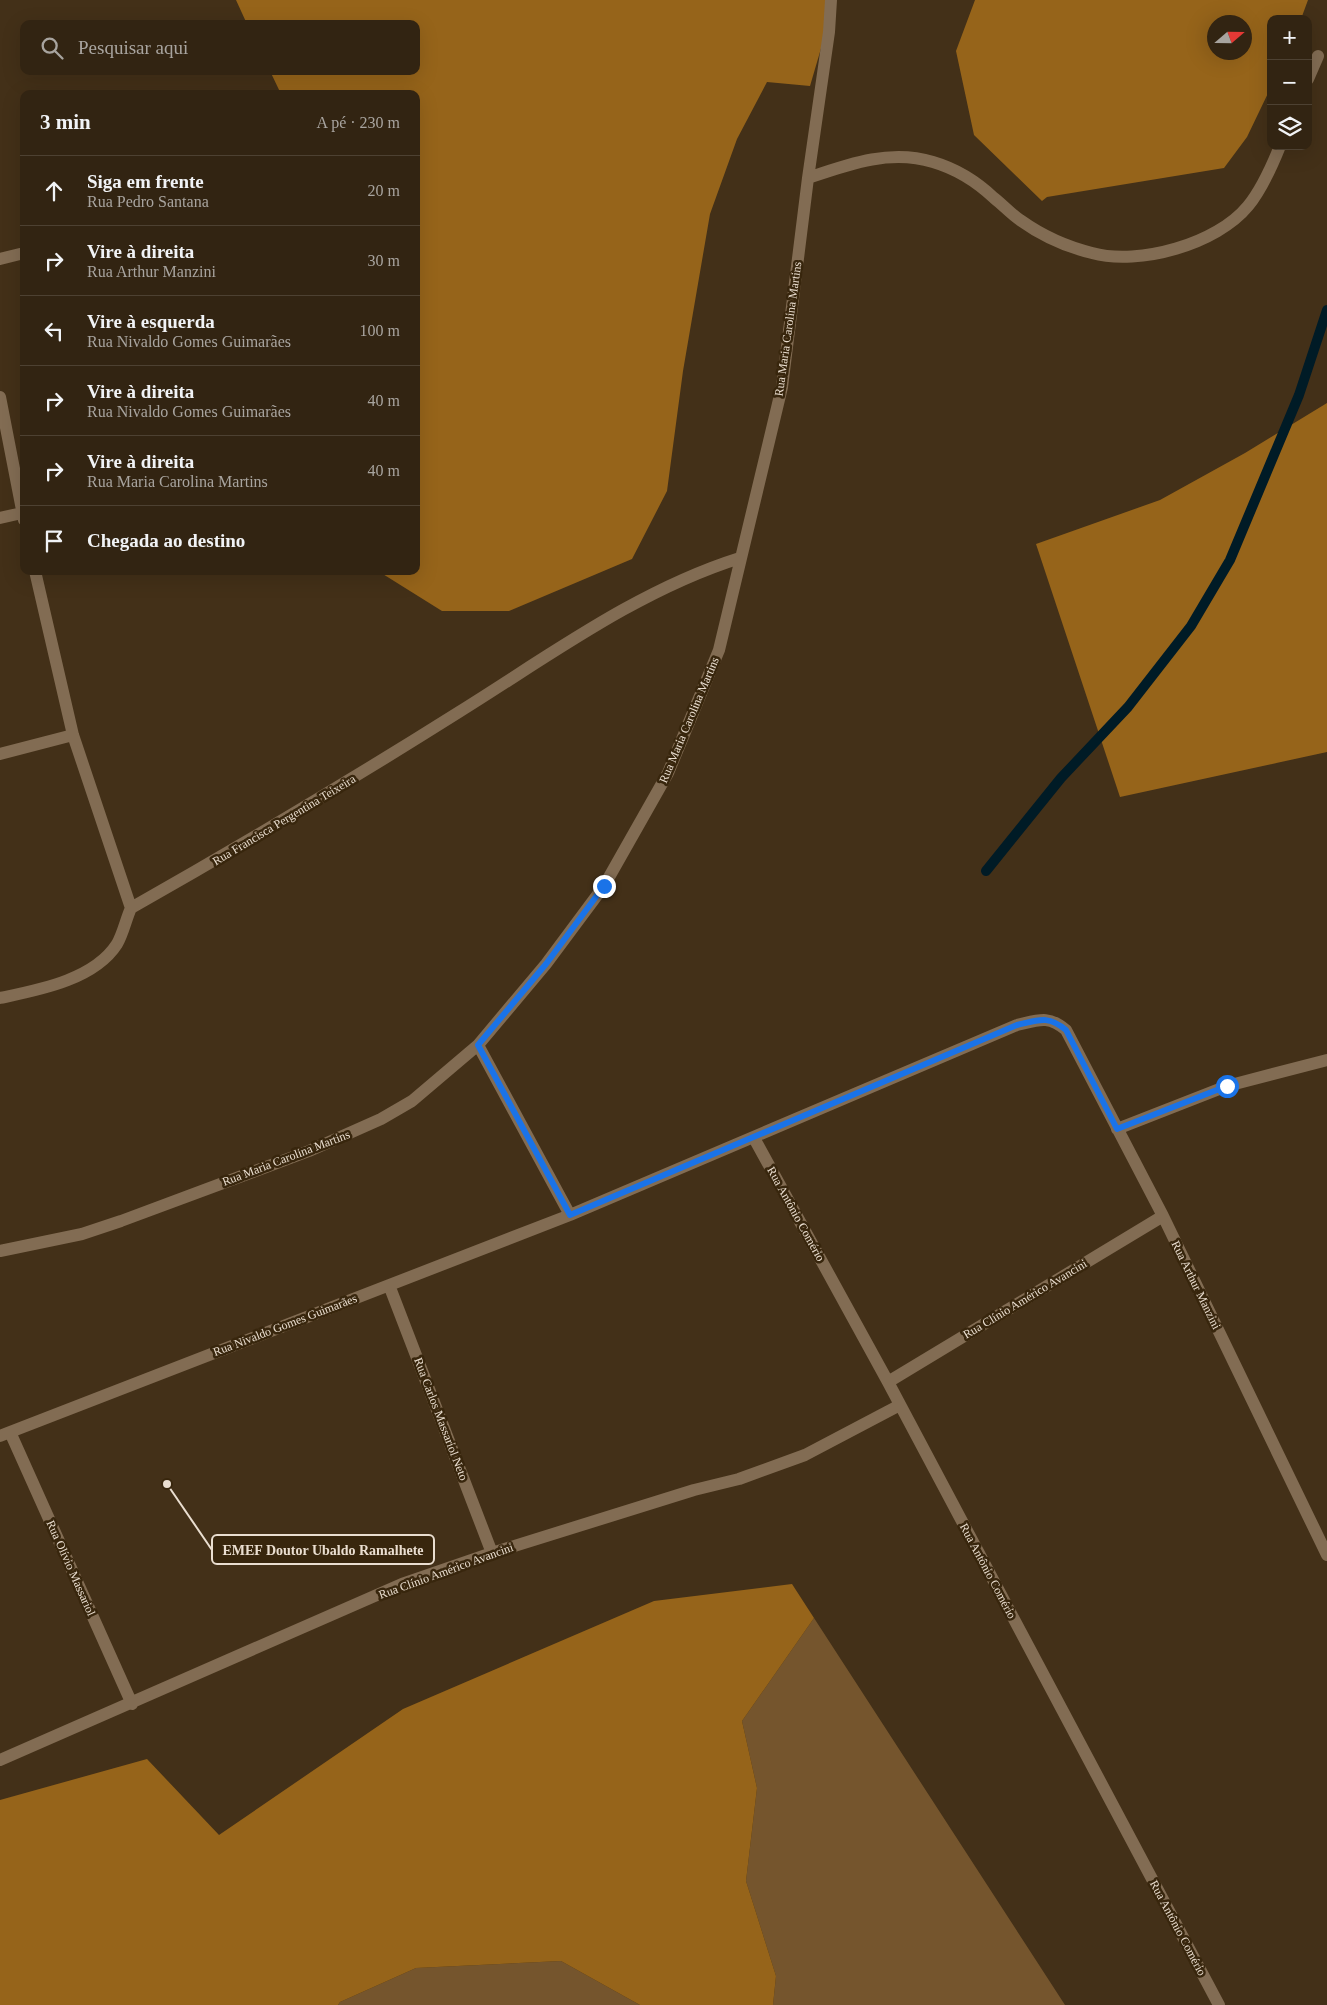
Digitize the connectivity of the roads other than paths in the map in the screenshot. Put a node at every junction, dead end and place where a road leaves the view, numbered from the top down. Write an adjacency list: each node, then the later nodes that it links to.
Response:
1 (831, 0): 5 (street, Rua Maria Carolina Martins)
2 (1318, 56): 3 (street)
3 (1312, 70)
4 (1278, 150): 5 (street)
5 (808, 178): 12 (street, Rua Maria Carolina Martins)
6 (20, 255): 7 (street)
7 (0, 259)
8 (0, 397): 9 (street)
9 (20, 501)
10 (20, 517): 11 (street)
11 (0, 518)
12 (740, 558): 16 (street, Rua Francisca Pergentina Teixeira); 19 (street, Rua Maria Carolina Martins)
13 (37, 575): 14 (street)
14 (73, 735): 15 (street); 16 (street)
15 (0, 754)
16 (130, 908): 17 (street)
17 (0, 998)
18 (1055, 1021): 21 (street, Rua Arthur Manzini); 22 (street, Rua Nivaldo Gomes Guimarães)
19 (478, 1045): 23 (street); 25 (street, Rua Maria Carolina Martins)
20 (1327, 1060): 21 (street)
21 (1117, 1129): 24 (street, Rua Arthur Manzini)
22 (754, 1138): 23 (street, Rua Nivaldo Gomes Guimarães); 27 (street, Rua Antônio Comério)
23 (570, 1215): 26 (street, Rua Nivaldo Gomes Guimarães)
24 (1162, 1216): 27 (street, Rua Clínio Américo Avancini); 31 (street, Rua Arthur Manzini)
25 (0, 1251)
26 (389, 1285): 29 (street, Rua Nivaldo Gomes Guimarães); 30 (street, Rua Carlos Massariol Neto)
27 (888, 1382): 28 (street, Rua Antônio Comério)
28 (900, 1405): 30 (street, Rua Clínio Américo Avancini); 34 (street, Rua Antônio Comério)
29 (5, 1434): 32 (street, Rua Olívio Massariol)
30 (492, 1553): 32 (street, Rua Clínio Américo Avancini)
31 (1327, 1555)
32 (132, 1704): 33 (street, Rua Clínio Américo Avancini)
33 (0, 1760)
34 (1218, 2005)

